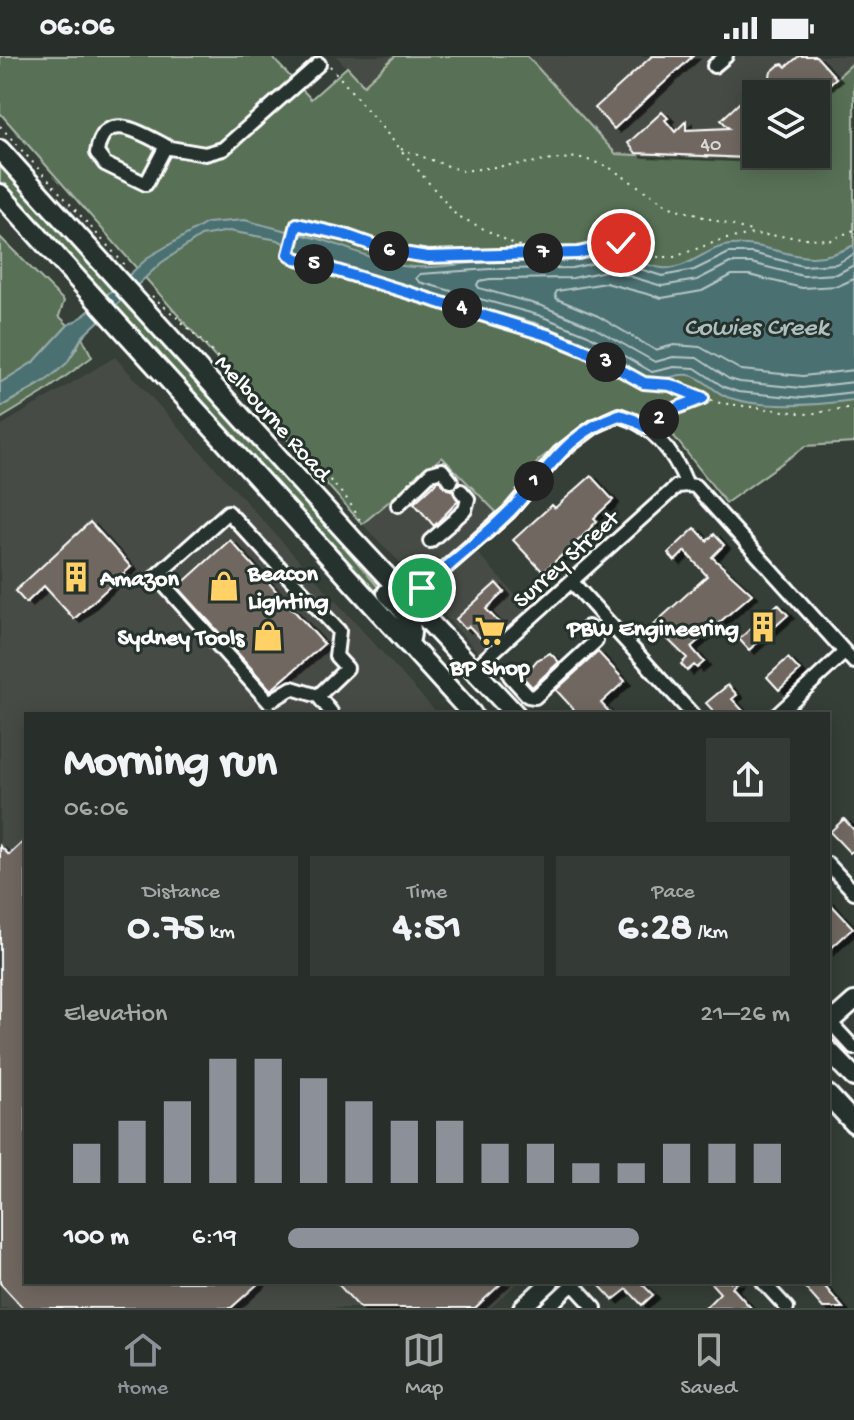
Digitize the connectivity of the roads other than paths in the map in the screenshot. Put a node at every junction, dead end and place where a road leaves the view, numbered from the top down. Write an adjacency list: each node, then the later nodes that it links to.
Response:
1 (726, 56): 3 (street)
2 (323, 66): 4 (street)
3 (714, 66)
4 (166, 146): 4 (street)
5 (0, 150): 9 (highway, Melbourne Road)
6 (0, 194): 14 (highway)
7 (687, 485): 11 (street, Surrey Street); 12 (street); 15 (street)
8 (398, 505): 10 (street)
9 (353, 540): 12 (highway, Melbourne Road); 14 (highway)
10 (430, 541)
11 (572, 582): 16 (street, Surrey Street); 22 (street)
12 (410, 599): 16 (highway, Melbourne Road)
13 (588, 627): 17 (street)
14 (408, 644): 20 (highway)
15 (850, 657): 23 (street)
16 (474, 669): 21 (highway, Melbourne Road)
17 (510, 676)
18 (318, 696): 18 (street); 19 (street)
19 (331, 712)
20 (470, 712)
21 (513, 712)
22 (690, 712)
23 (781, 712)
24 (830, 866): 25 (street)
25 (854, 892)
26 (854, 1001): 27 (main road)
27 (830, 1022)
28 (830, 1024): 29 (street)
29 (854, 1048)
30 (830, 1052): 31 (highway)
31 (854, 1077)
32 (548, 1284): 36 (main road)
33 (573, 1284): 37 (street)
34 (575, 1284): 38 (street)
35 (765, 1284): 39 (street)
36 (522, 1308)
37 (547, 1308)
38 (595, 1308)
39 (787, 1308)

